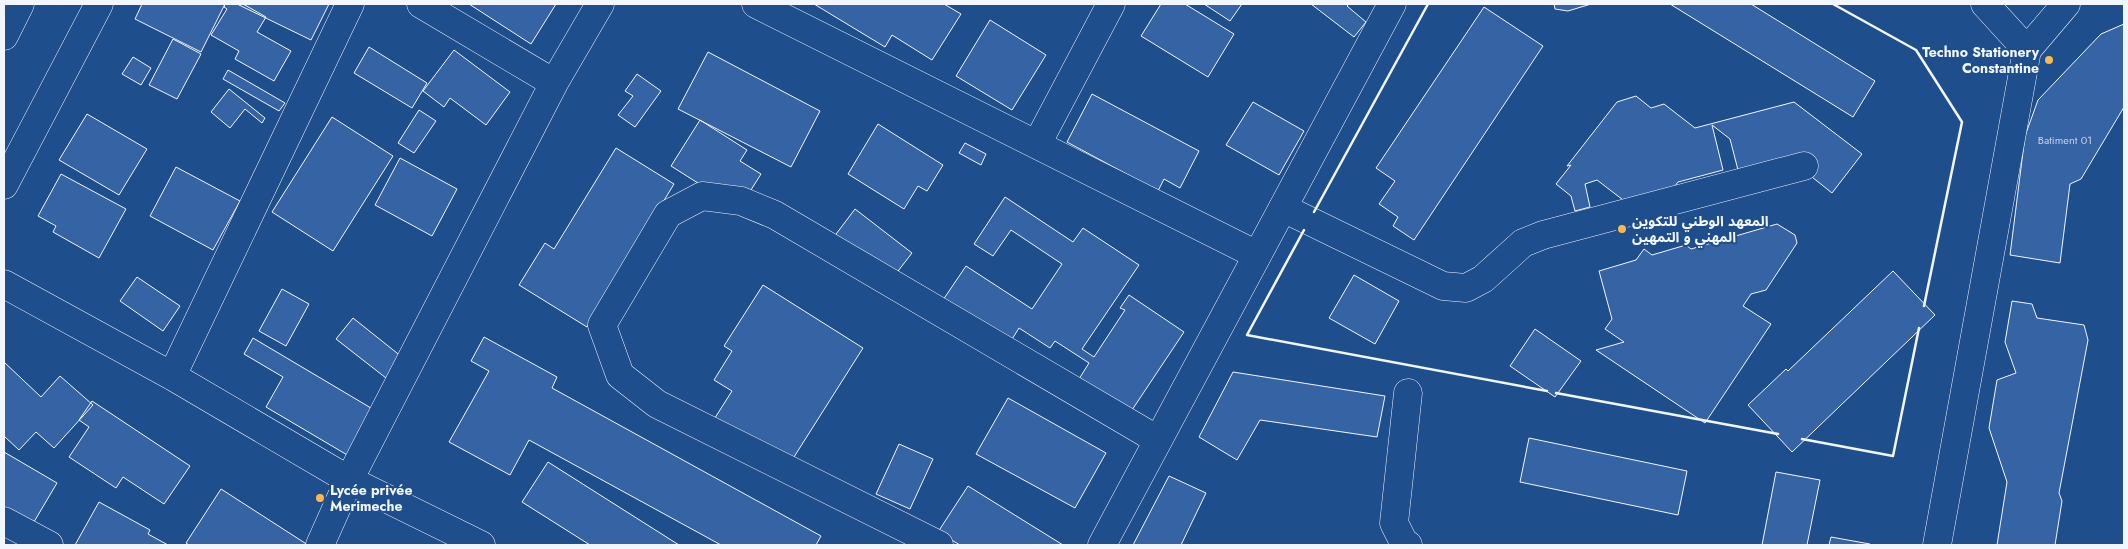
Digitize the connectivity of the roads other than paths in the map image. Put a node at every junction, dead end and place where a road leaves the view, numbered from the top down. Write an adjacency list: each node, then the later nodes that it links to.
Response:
1 (20, 4): 11 (street)
2 (99, 4): 16 (street)
3 (350, 4): 20 (street)
4 (422, 4): 13 (street)
5 (600, 4): 13 (street)
6 (756, 4): 14 (street)
7 (1111, 4): 14 (street)
8 (1392, 4): 17 (street)
9 (1985, 4): 12 (street)
10 (2066, 4): 12 (street)
11 (4, 36)
12 (2027, 50): 31 (street)
13 (554, 83): 23 (street)
14 (1037, 144): 18 (street)
15 (1804, 166): 17 (street)
16 (4, 185)
17 (1283, 208): 18 (street)
18 (1257, 255): 22 (street)
19 (4, 284): 20 (street)
20 (172, 376): 23 (street)
21 (1408, 393): 30 (street)
22 (1158, 440): 28 (street); 29 (street)
23 (349, 480): 26 (street); 27 (street)
24 (4, 521): 25 (street)
25 (49, 545)
26 (320, 545)
27 (481, 545)
28 (939, 545)
29 (1102, 545)
30 (1408, 545)
31 (1937, 545)

